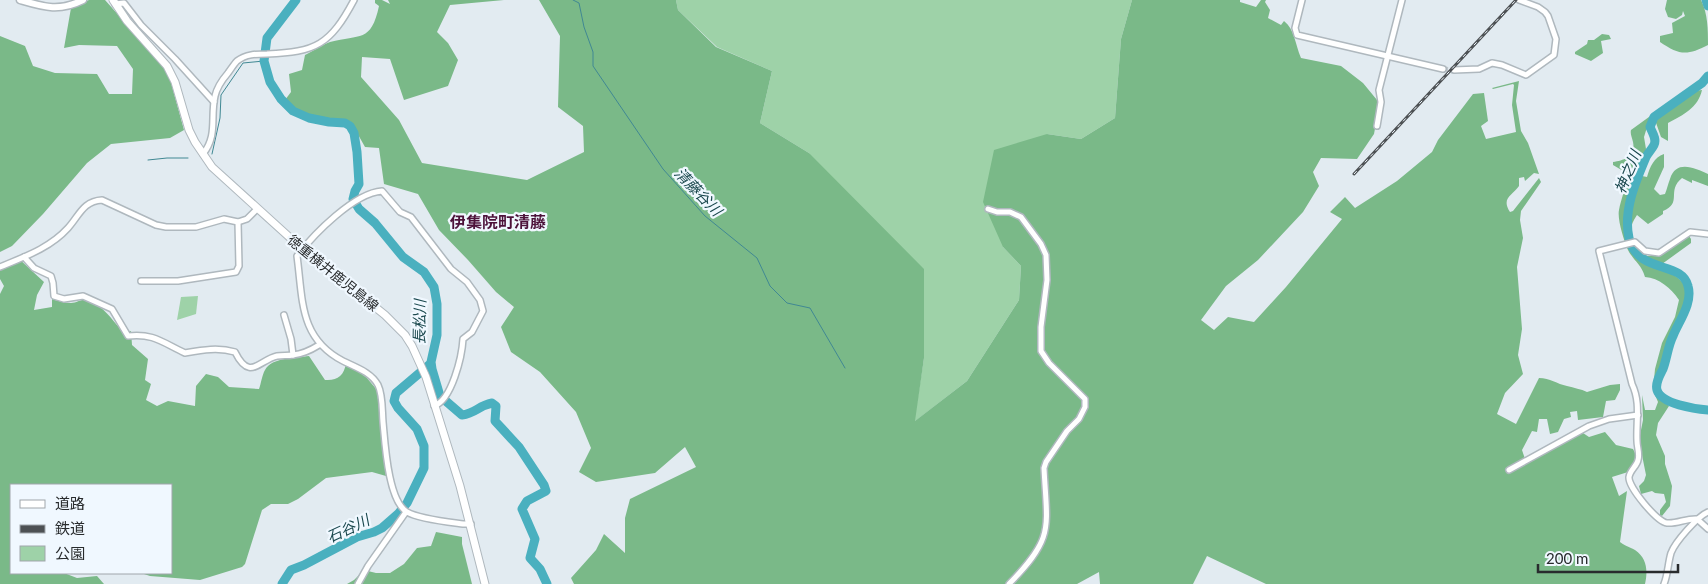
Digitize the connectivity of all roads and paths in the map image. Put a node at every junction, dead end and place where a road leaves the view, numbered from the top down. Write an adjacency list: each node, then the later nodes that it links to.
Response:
1 (20, 0): 2 (street)
2 (83, 0)
3 (354, 0): 11 (street)
4 (1302, 0): 8 (street)
5 (1402, 0): 8 (street)
6 (1519, 0): 10 (street)
7 (114, 2): 11 (street); 13 (main road, 徳重横井鹿児島線)
8 (1388, 56): 9 (street); 12 (street)
9 (1443, 69)
10 (1454, 70)
11 (214, 102): 13 (street)
12 (1377, 126)
13 (203, 154): 15 (main road, 徳重横井鹿児島線)
14 (988, 209): 35 (street)
15 (257, 210): 16 (street); 18 (main road, 徳重横井鹿児島線)
16 (238, 222): 19 (street); 21 (street)
17 (1708, 234): 26 (street)
18 (303, 249): 23 (street); 25 (main road, 徳重横井鹿児島線); 25 (street)
19 (24, 258): 20 (street); 24 (street)
20 (0, 267)
21 (141, 281)
22 (284, 315): 24 (street)
23 (320, 345): 24 (street); 28 (street)
24 (293, 355)
25 (440, 402): 31 (main road, 徳重横井鹿児島線)
26 (1638, 415): 27 (street); 30 (street)
27 (1509, 470)
28 (406, 512): 31 (street); 33 (street)
29 (1708, 512): 30 (street)
30 (1698, 519): 32 (street); 36 (street)
31 (471, 524): 34 (main road, 徳重横井鹿児島線)
32 (1708, 529)
33 (358, 584)
34 (485, 584)
35 (1009, 584)
36 (1664, 584)

